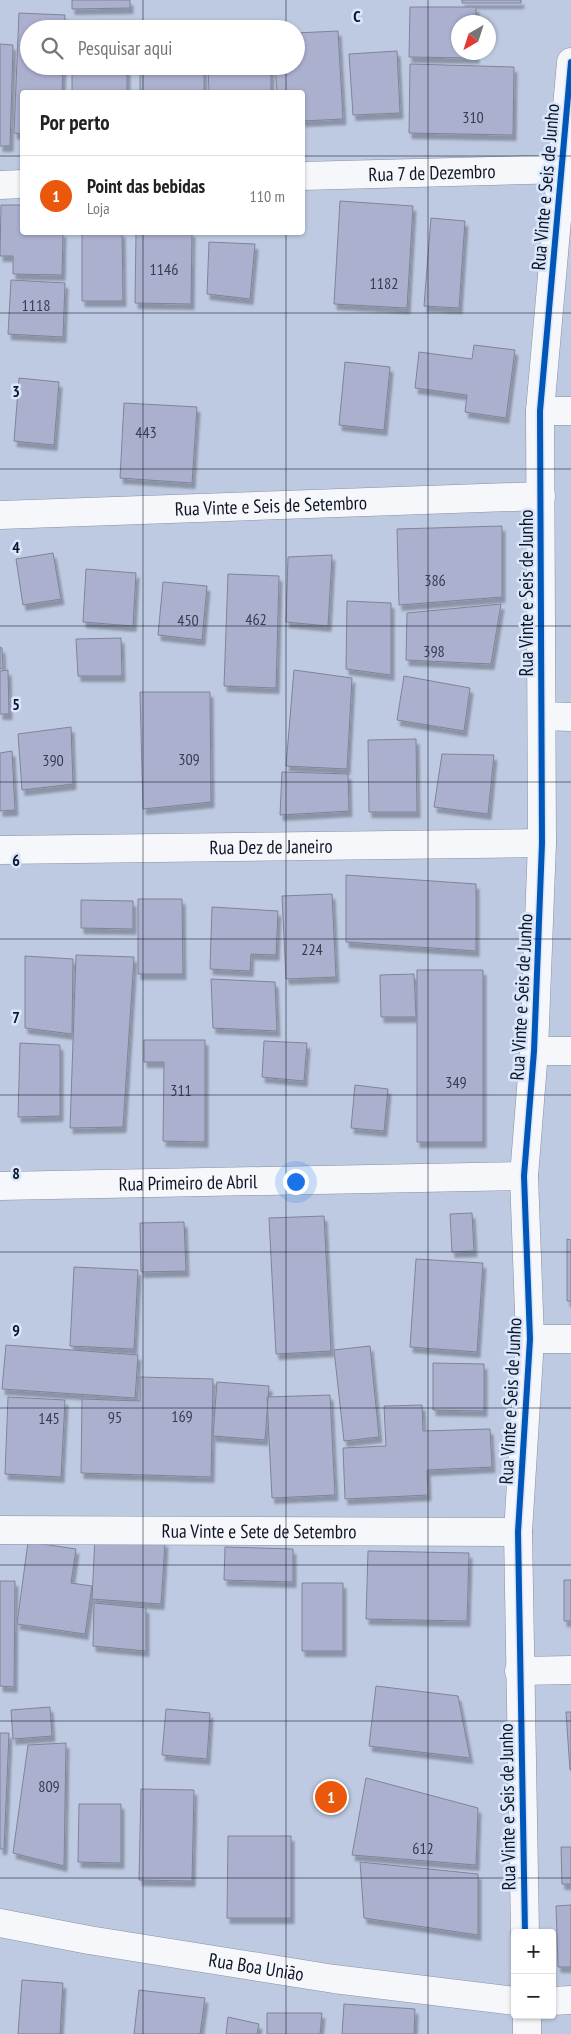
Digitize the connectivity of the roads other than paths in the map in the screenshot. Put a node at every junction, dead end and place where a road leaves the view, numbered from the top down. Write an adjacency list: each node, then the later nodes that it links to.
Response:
1 (571, 62): 2 (street, Rua Vinte e Seis de Junho)
2 (563, 169): 3 (street, Rua 7 de Dezembro); 6 (street, Rua Vinte e Seis de Junho)
3 (305, 176)
4 (20, 184): 5 (street)
5 (0, 185)
6 (540, 411): 7 (street); 8 (street, Rua Vinte e Seis de Junho)
7 (571, 411)
8 (541, 496): 9 (street, Rua Vinte e Seis de Setembro); 10 (street, Rua Vinte e Seis de Junho)
9 (0, 515)
10 (542, 716): 11 (street); 12 (street, Rua Vinte e Seis de Junho)
11 (571, 717)
12 (542, 843): 13 (street, Rua Dez de Janeiro); 15 (street, Rua Vinte e Seis de Junho)
13 (0, 850)
14 (571, 1050): 15 (street)
15 (534, 1051): 16 (street, Rua Vinte e Seis de Junho)
16 (524, 1176): 17 (street, Rua Primeiro de Abril); 18 (street, Rua Vinte e Seis de Junho)
17 (0, 1186)
18 (530, 1339): 19 (street); 21 (street, Rua Vinte e Seis de Junho)
19 (571, 1339)
20 (0, 1530): 21 (street, Rua Vinte e Sete de Setembro)
21 (518, 1532): 23 (street, Rua Vinte e Seis de Junho)
22 (571, 1670): 23 (street)
23 (519, 1671): 25 (street, Rua Vinte e Seis de Junho)
24 (0, 1923): 27 (street, Rua Boa União)
25 (525, 1929)
26 (571, 2000): 28 (street)
27 (511, 2001)
28 (556, 2001)
29 (527, 2019): 30 (street)
30 (527, 2034)

